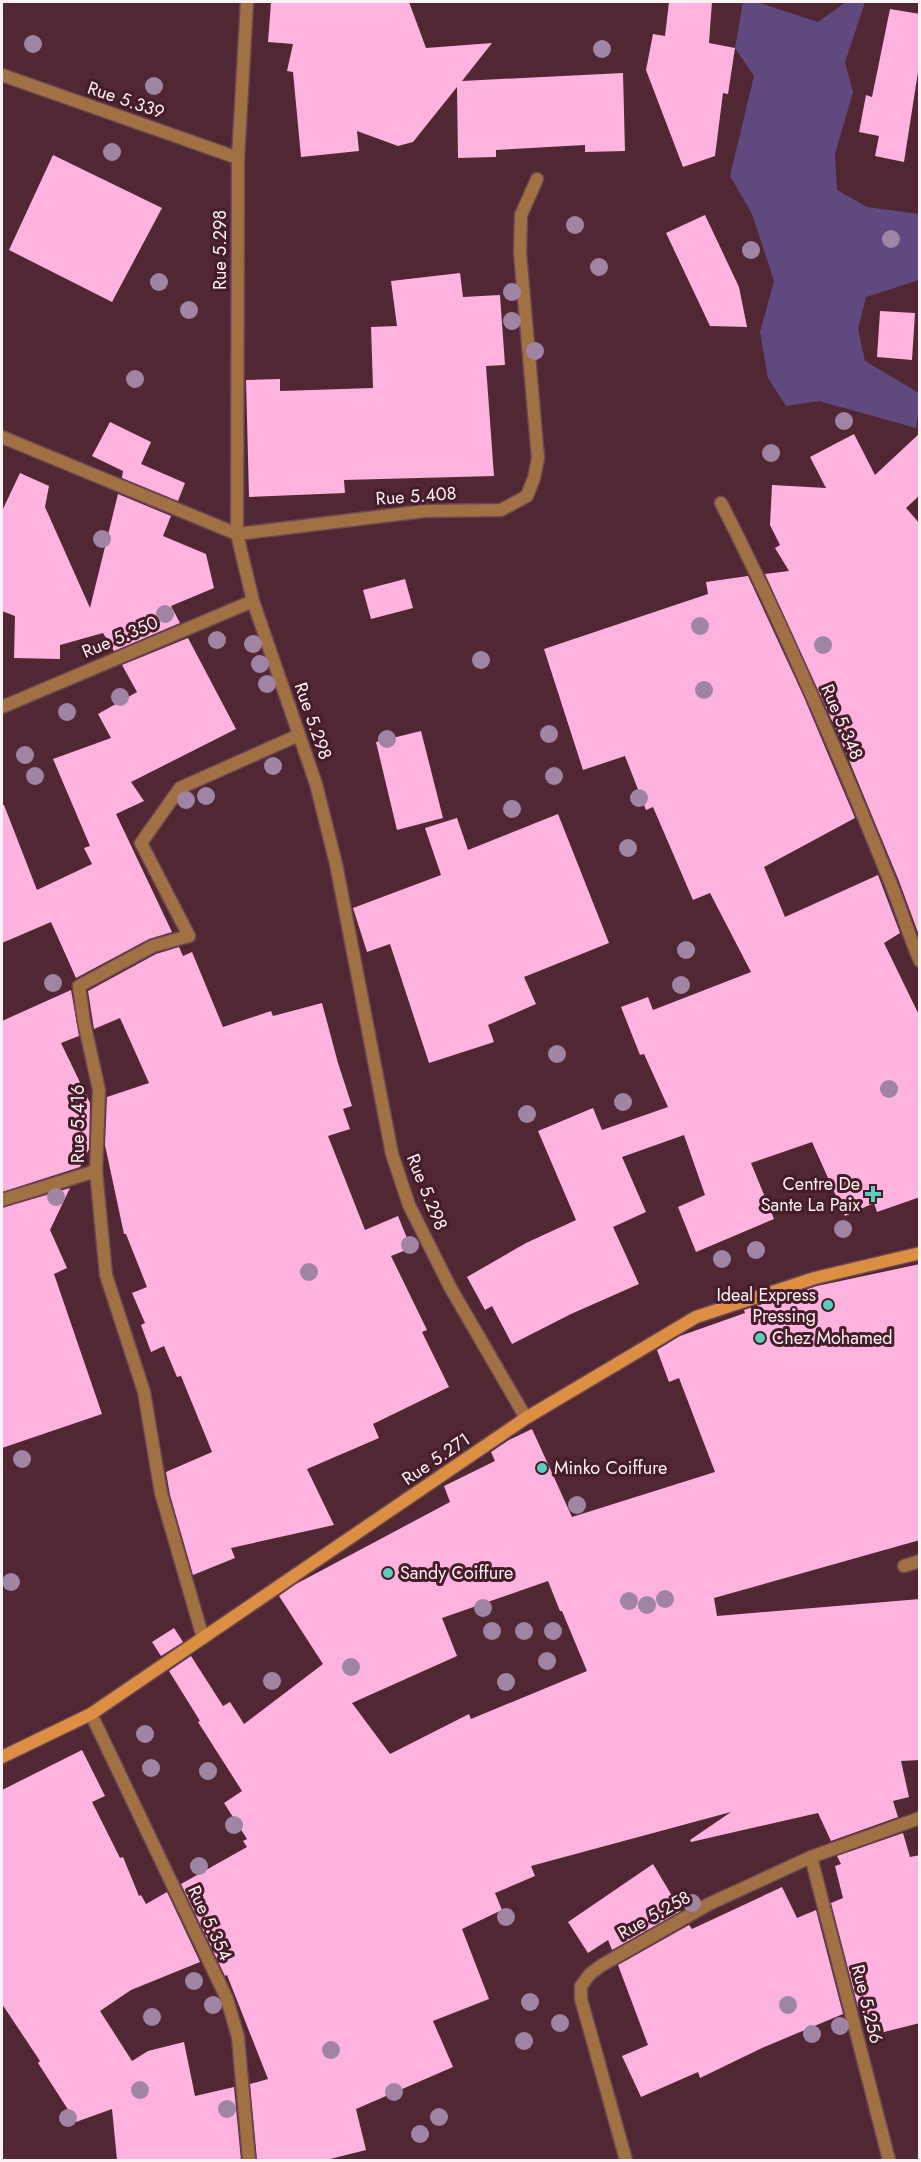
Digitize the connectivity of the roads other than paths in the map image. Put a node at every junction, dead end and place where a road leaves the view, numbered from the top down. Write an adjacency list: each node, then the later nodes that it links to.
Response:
1 (247, 2): 3 (street, Rue 5.298)
2 (2, 75): 3 (street, Rue 5.339)
3 (238, 158): 7 (street, Rue 5.298)
4 (537, 179): 7 (street, Rue 5.408)
5 (2, 437): 7 (street, Rue 5.408)
6 (721, 503): 11 (street, Rue 5.348)
7 (237, 534): 8 (street, Rue 5.298)
8 (253, 601): 9 (street, Rue 5.350); 10 (street, Rue 5.298)
9 (2, 707)
10 (299, 735): 12 (street, Rue 5.416); 15 (street, Rue 5.298)
11 (920, 961)
12 (96, 1171): 13 (street); 18 (street, Rue 5.416)
13 (2, 1200)
14 (920, 1253): 15 (street, Rue 5.271)
15 (526, 1418): 18 (street, Rue 5.271)
16 (920, 1561): 17 (street)
17 (904, 1566)
18 (203, 1638): 19 (street, Rue 5.271)
19 (91, 1714): 20 (street, Rue 5.271); 23 (street, Rue 5.354)
20 (2, 1757)
21 (920, 1818): 22 (street, Rue 5.258)
22 (810, 1857): 24 (street, Rue 5.258); 25 (street, Rue 5.256)
23 (249, 2160)
24 (626, 2160)
25 (889, 2160)

